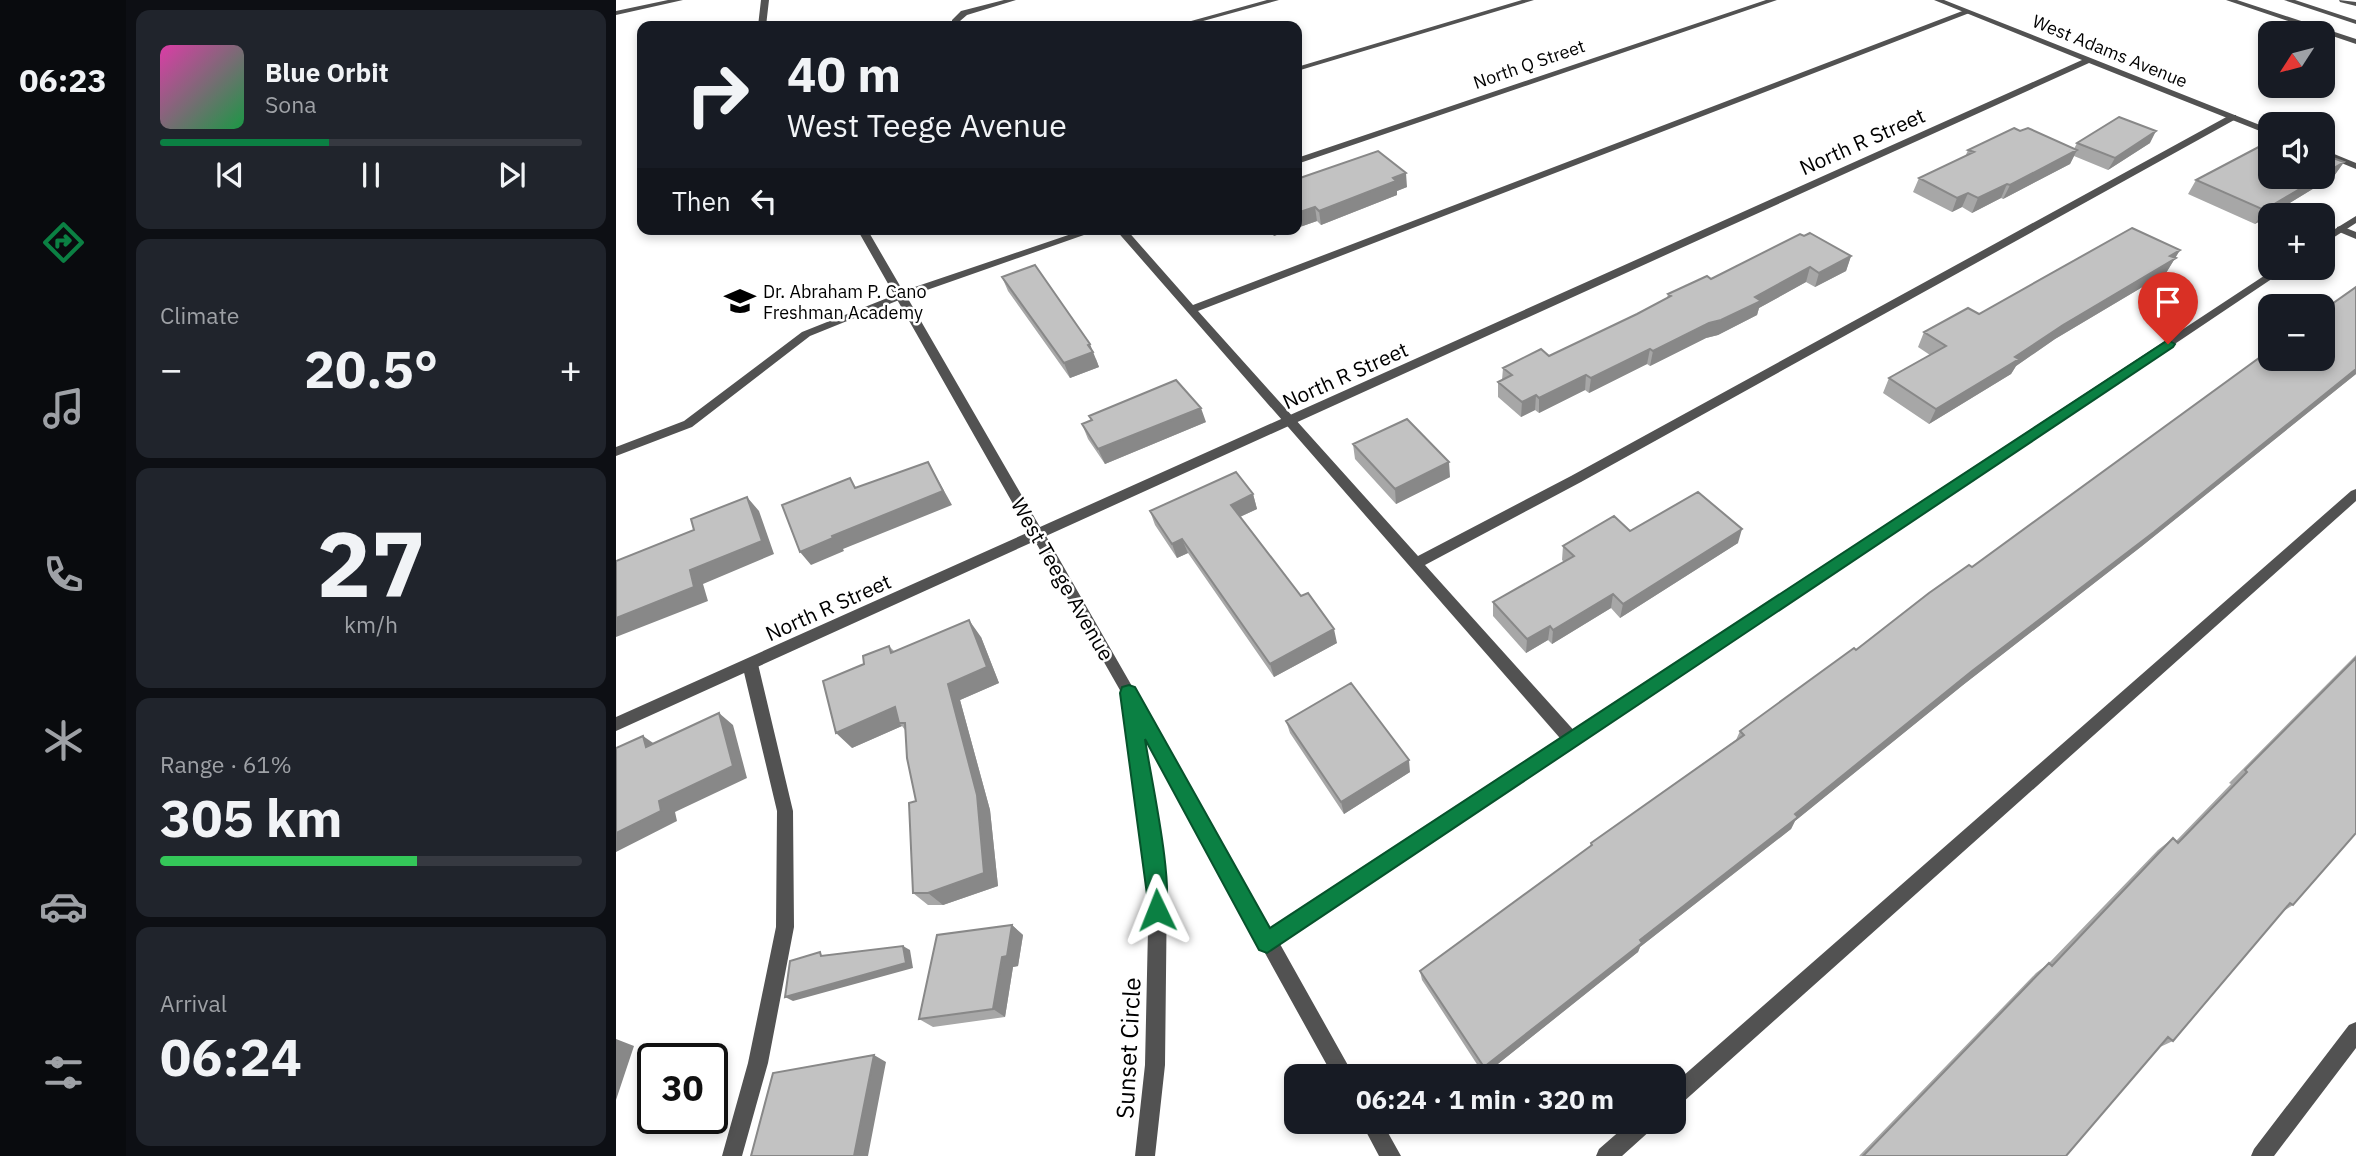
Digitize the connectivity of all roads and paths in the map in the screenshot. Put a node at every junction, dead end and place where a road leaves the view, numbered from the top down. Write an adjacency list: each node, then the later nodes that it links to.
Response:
1 (679, 0): 13 (street)
2 (765, 0): 14 (street)
3 (1012, 0): 15 (street)
4 (1275, 0): 16 (street)
5 (1530, 0): 20 (street)
6 (1773, 0): 24 (street, North Q Street)
7 (1938, 0): 12 (street, West Adams Avenue)
8 (2230, 0): 18 (street)
9 (2288, 0): 17 (street)
10 (2343, 0): 11 (street)
11 (2356, 4)
12 (1968, 12): 19 (street, West Adams Avenue); 35 (street)
13 (616, 13)
14 (763, 21)
15 (956, 21)
16 (1196, 21)
17 (2356, 22)
18 (2356, 42)
19 (2089, 60): 21 (street, West Adams Avenue); 36 (street, North R Street)
20 (1302, 68)
21 (2233, 117): 22 (street, West Adams Avenue); 40 (street)
22 (2258, 127)
23 (2335, 157): 25 (street)
24 (1302, 159)
25 (2356, 166)
26 (2356, 219): 27 (street)
27 (2341, 229): 28 (street); 32 (street)
28 (2335, 233)
29 (865, 235): 34 (street, West Teege Avenue)
30 (1078, 235): 34 (street)
31 (1125, 235): 35 (street)
32 (2356, 236)
33 (2265, 280): 44 (street)
34 (900, 296): 37 (street); 39 (street, West Teege Avenue)
35 (1190, 310): 36 (street)
36 (1288, 421): 39 (street, North R Street); 40 (street)
37 (616, 452)
38 (2356, 494): 48 (street)
39 (1038, 534): 41 (street, North R Street); 42 (street, West Teege Avenue)
40 (1415, 564): 44 (street)
41 (750, 664): 43 (street, North R Street); 51 (street)
42 (1129, 693): 45 (street, West Teege Avenue); 52 (street, Sunset Circle)
43 (616, 724)
44 (1572, 740): 45 (street)
45 (1267, 942): 47 (street, West Teege Avenue)
46 (2356, 1032): 55 (street)
47 (1337, 1064)
48 (1686, 1086)
49 (1378, 1134): 53 (street)
50 (1631, 1134): 54 (street)
51 (732, 1156)
52 (1145, 1156)
53 (1391, 1156)
54 (1606, 1156)
55 (2261, 1156)

